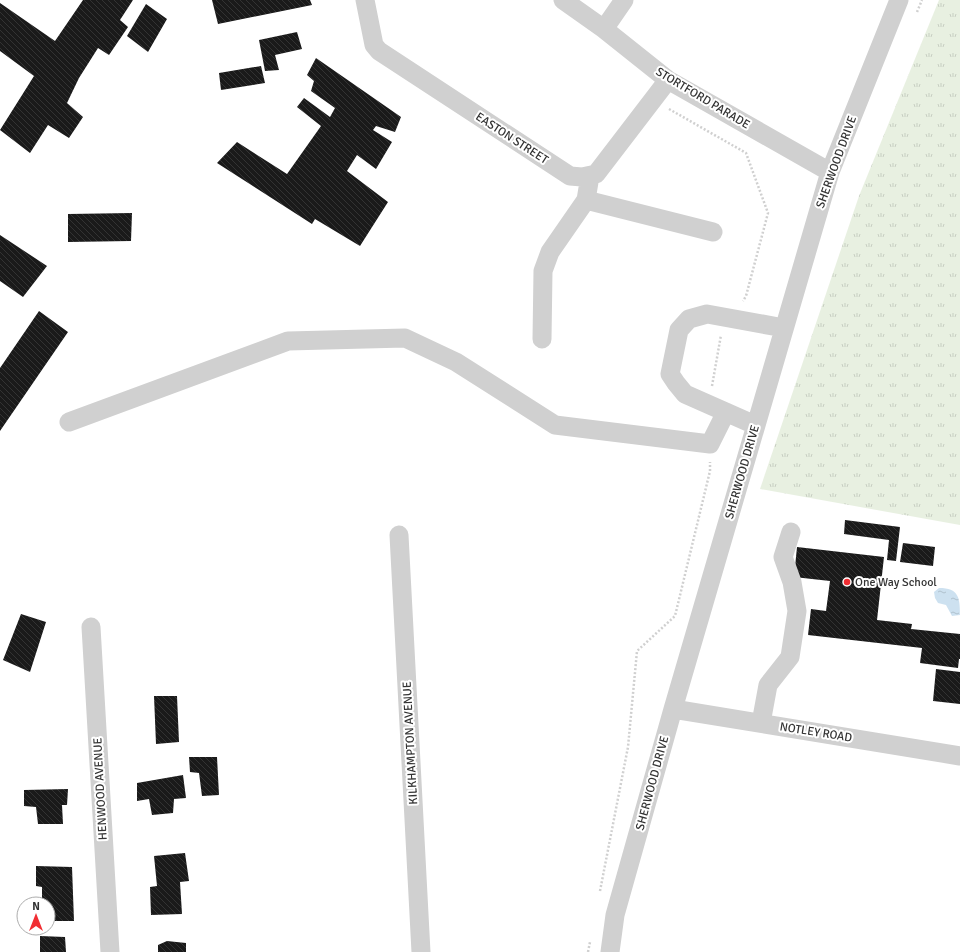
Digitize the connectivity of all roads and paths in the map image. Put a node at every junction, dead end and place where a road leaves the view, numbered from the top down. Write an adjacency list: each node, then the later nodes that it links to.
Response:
1 (365, 0): 8 (street, EASTON STREET)
2 (564, 0): 5 (street, STORTFORD PARADE)
3 (624, 0): 5 (street)
4 (899, 0): 7 (street, SHERWOOD DRIVE)
5 (604, 29): 6 (street, STORTFORD PARADE)
6 (668, 80): 7 (street, STORTFORD PARADE); 8 (street)
7 (830, 172): 11 (street, SHERWOOD DRIVE)
8 (590, 176): 9 (street)
9 (586, 200): 10 (street); 12 (street)
10 (713, 232)
11 (784, 328): 13 (street); 15 (street, SHERWOOD DRIVE)
12 (542, 339)
13 (726, 412): 15 (street); 16 (street)
14 (69, 422): 16 (street)
15 (755, 425): 20 (street, SHERWOOD DRIVE)
16 (710, 444): 23 (path)
17 (791, 532): 21 (street)
18 (399, 535): 26 (street, KILKHAMPTON AVENUE)
19 (91, 627): 25 (street, HENWOOD AVENUE)
20 (673, 709): 21 (street, NOTLEY ROAD); 28 (street, SHERWOOD DRIVE)
21 (761, 723): 22 (street, NOTLEY ROAD)
22 (960, 756)
23 (600, 891)
24 (591, 937): 27 (path)
25 (110, 952)
26 (421, 952)
27 (588, 952)
28 (610, 952)

